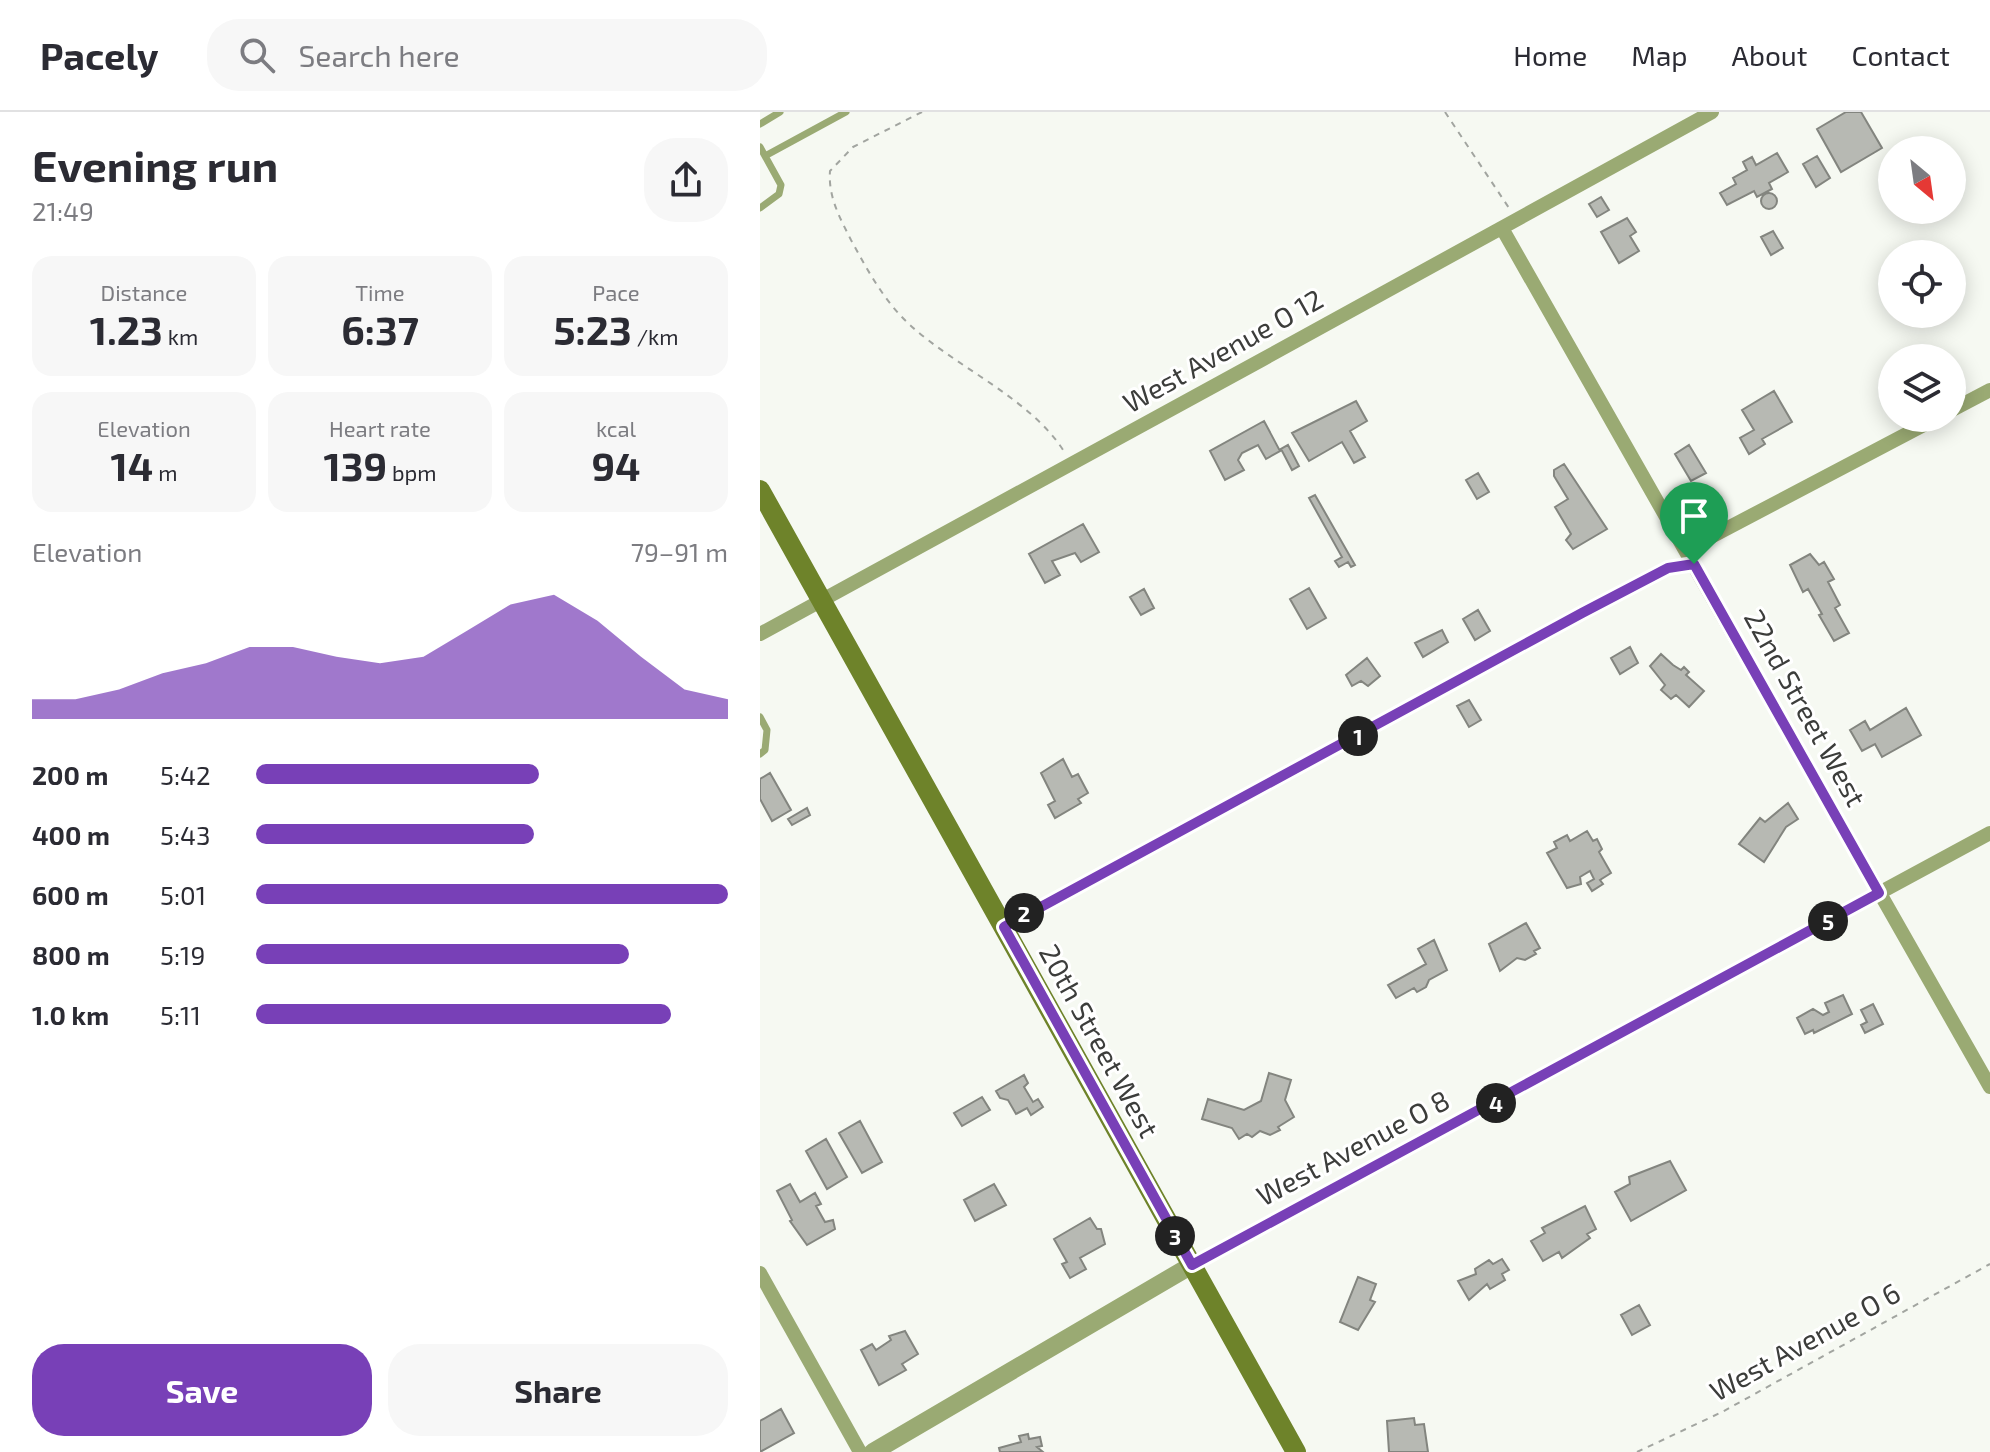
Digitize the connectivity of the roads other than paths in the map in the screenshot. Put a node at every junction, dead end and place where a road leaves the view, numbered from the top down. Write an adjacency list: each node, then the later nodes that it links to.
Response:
1 (780, 112): 4 (lane)
2 (846, 112): 6 (lane)
3 (1712, 112): 8 (street, West Avenue O 12)
4 (760, 124)
5 (760, 147): 6 (lane)
6 (765, 156): 7 (lane)
7 (760, 208)
8 (1503, 230): 13 (street, 22nd Street West); 14 (street, West Avenue O 12)
9 (1990, 390): 10 (street)
10 (1966, 403)
11 (1912, 432): 13 (street)
12 (760, 490): 14 (main road, 20th Street West)
13 (1690, 557): 19 (street, 22nd Street West)
14 (821, 601): 15 (street, West Avenue O 12); 21 (main road, 20th Street West)
15 (760, 634)
16 (760, 717): 17 (lane)
17 (760, 754)
18 (1990, 833): 19 (street, West Avenue O 8)
19 (1879, 893): 20 (street, 22nd Street West); 21 (street, West Avenue O 8)
20 (1990, 1087)
21 (1192, 1265): 24 (street, West Avenue O 8); 25 (main road, 20th Street West)
22 (760, 1273): 23 (street)
23 (860, 1452)
24 (873, 1452)
25 (1296, 1452)

